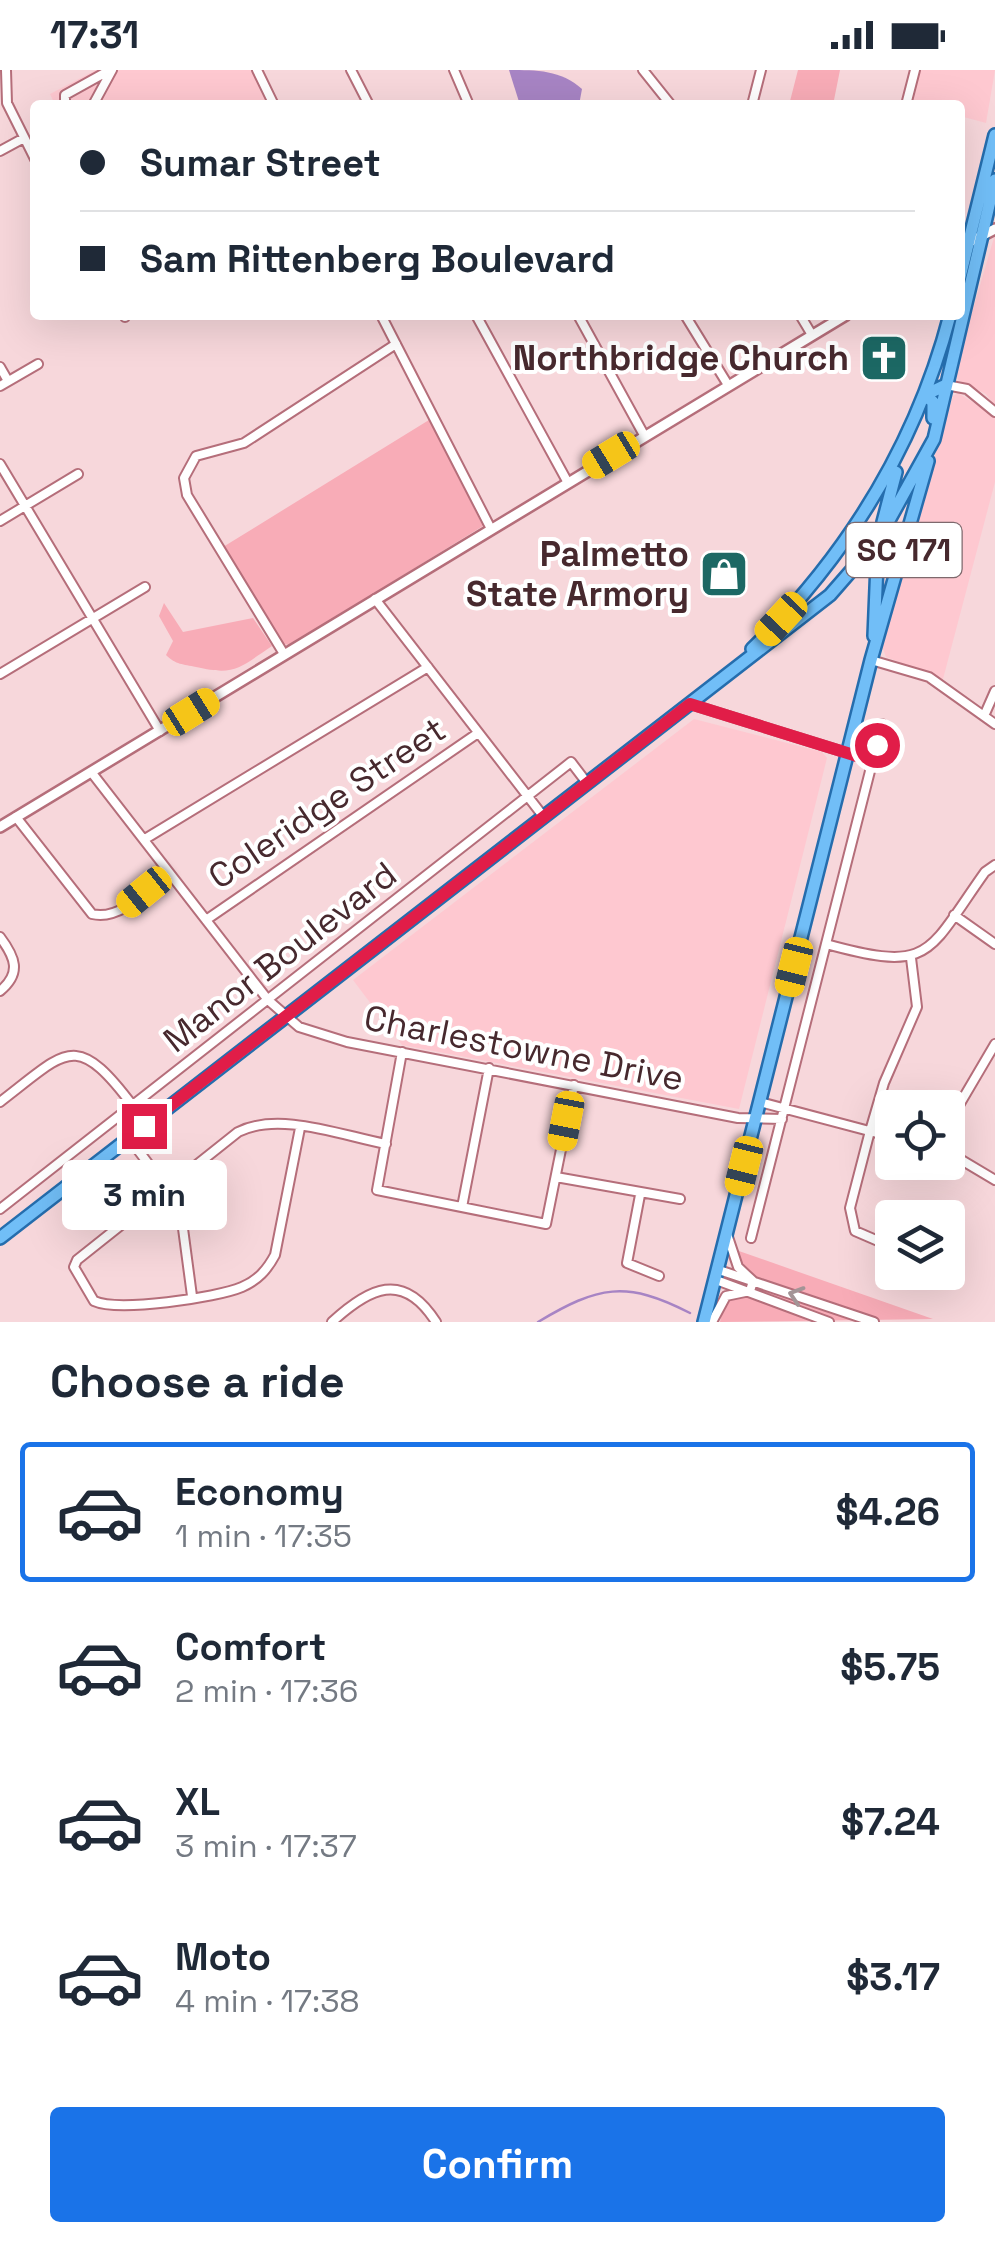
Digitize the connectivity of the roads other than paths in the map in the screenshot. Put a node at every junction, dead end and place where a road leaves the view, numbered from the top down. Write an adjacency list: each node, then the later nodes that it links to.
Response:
1 (6, 70): 18 (street)
2 (111, 70): 9 (street); 10 (street)
3 (256, 70): 11 (street)
4 (351, 70): 12 (street)
5 (454, 70): 13 (street)
6 (643, 70): 14 (street)
7 (761, 70): 15 (street)
8 (915, 70): 16 (street)
9 (66, 100)
10 (96, 100)
11 (271, 100)
12 (366, 100)
13 (468, 100)
14 (667, 100)
15 (753, 100)
16 (907, 100)
17 (995, 135): 25 (main road)
18 (24, 138): 19 (street); 20 (street)
19 (30, 149)
20 (0, 151)
21 (994, 186): 22 (main road); 24 (main road)
22 (995, 208)
23 (995, 229): 24 (street)
24 (982, 234): 26 (street); 27 (main road)
25 (965, 241)
26 (965, 244)
27 (965, 305)
28 (384, 320): 38 (street)
29 (479, 320): 51 (street)
30 (581, 320): 46 (street)
31 (688, 320): 43 (street)
32 (803, 320): 36 (street)
33 (838, 320): 36 (street)
34 (949, 320): 37 (main road)
35 (961, 320): 42 (main road)
36 (812, 336): 43 (street)
37 (943, 343): 42 (main road); 44 (main road)
38 (396, 344): 54 (street); 61 (street)
39 (38, 364): 41 (street)
40 (0, 367): 41 (street)
41 (4, 384)
42 (946, 385): 44 (main road); 45 (street); 47 (main road)
43 (728, 386): 46 (street)
44 (925, 395): 47 (main road); 48 (main road)
45 (995, 412)
46 (644, 436): 51 (street)
47 (934, 439): 55 (main road); 62 (main road, SC 171)
48 (899, 458): 55 (main road, SC 171); 56 (main road)
49 (0, 464): 52 (street)
50 (78, 474): 52 (street)
51 (567, 482): 54 (street)
52 (24, 506): 53 (street); 60 (street)
53 (0, 521)
54 (490, 526): 58 (street)
55 (878, 540): 59 (main road); 62 (main road, SC 171)
56 (829, 564): 59 (main road); 65 (main road)
57 (144, 588): 60 (street)
58 (375, 599): 61 (street); 63 (street)
59 (808, 614): 65 (main road)
60 (92, 618): 64 (street); 71 (street)
61 (284, 654): 71 (street)
62 (871, 660): 68 (street); 73 (main road, SC 171)
63 (428, 667): 72 (street); 81 (street)
64 (0, 674)
65 (717, 684): 67 (main road)
66 (995, 691): 68 (street)
67 (690, 704): 73 (street); 76 (main road)
68 (984, 716): 70 (street)
69 (882, 724): 74 (street)
70 (995, 724)
71 (160, 731): 75 (street)
72 (478, 733): 77 (street); 85 (street, Coleridge Street)
73 (848, 754): 74 (street); 99 (main road, SC 171)
74 (873, 761): 87 (street)
75 (92, 772): 79 (street); 81 (street)
76 (587, 783): 77 (street, Manor Boulevard); 78 (main road)
77 (529, 798): 78 (street); 91 (street, Manor Boulevard)
78 (543, 816): 92 (main road)
79 (16, 817): 80 (street); 83 (street)
80 (0, 826)
81 (145, 839): 83 (street)
82 (995, 865): 84 (street)
83 (169, 872): 85 (street)
84 (954, 915): 88 (street); 89 (street)
85 (206, 920): 91 (street)
86 (0, 937): 90 (street)
87 (826, 944): 89 (street); 101 (street)
88 (995, 944)
89 (911, 958): 104 (street)
90 (0, 990)
91 (268, 1000): 92 (street); 100 (street, Manor Boulevard)
92 (286, 1019): 94 (street, Charlestowne Drive); 106 (main road)
93 (995, 1044): 97 (street)
94 (402, 1052): 95 (street, Charlestowne Drive); 107 (street)
95 (489, 1068): 96 (street, Charlestowne Drive); 114 (street)
96 (574, 1085): 102 (street, Charlestowne Drive); 109 (street)
97 (965, 1095)
98 (0, 1102): 100 (street)
99 (760, 1102): 101 (street); 102 (main road, SC 171)
100 (134, 1106): 115 (street, Manor Boulevard)
101 (783, 1114): 102 (street, Charlestowne Drive); 104 (street); 118 (street)
102 (756, 1120): 116 (main road, SC 171)
103 (300, 1128): 107 (street); 111 (street); 123 (street)
104 (870, 1132): 105 (street); 119 (street)
105 (875, 1133)
106 (129, 1138): 111 (street); 117 (main road)
107 (386, 1144): 114 (street)
108 (965, 1162): 110 (street)
109 (556, 1177): 112 (street); 114 (street)
110 (995, 1180)
111 (168, 1187): 123 (street); 123 (street)
112 (640, 1195): 113 (street); 121 (street)
113 (680, 1199)
114 (462, 1207)
115 (0, 1210)
116 (727, 1234): 120 (main road, SC 171); 122 (street)
117 (0, 1238)
118 (752, 1238)
119 (875, 1240)
120 (717, 1275): 122 (street); 126 (main road, SC 171)
121 (659, 1276)
122 (752, 1286): 127 (street); 128 (street); 129 (street, one-way to 122)
123 (192, 1296)
124 (332, 1322): 125 (street)
125 (436, 1322)
126 (704, 1322)
127 (712, 1322)
128 (829, 1322)
129 (874, 1322)

